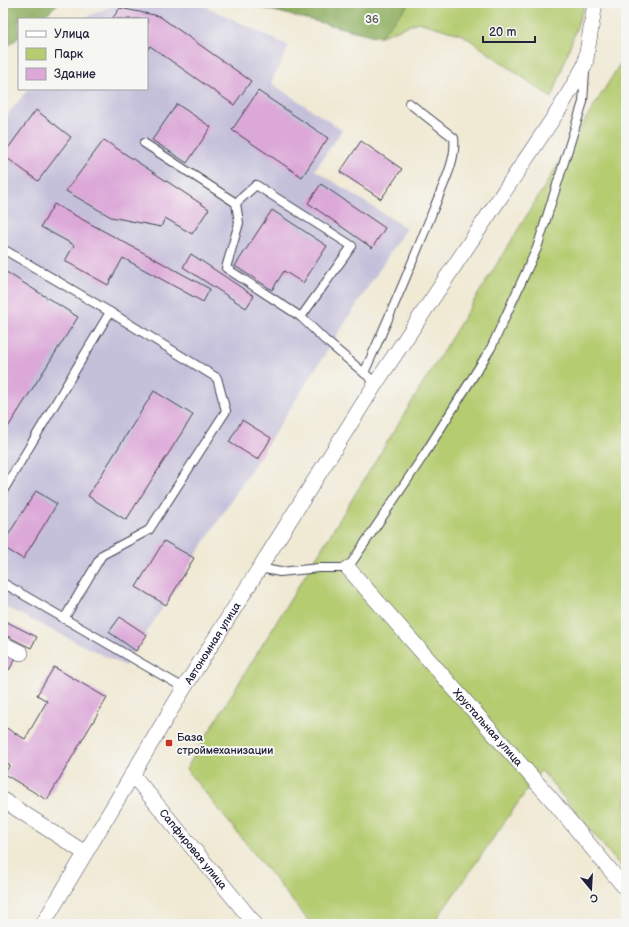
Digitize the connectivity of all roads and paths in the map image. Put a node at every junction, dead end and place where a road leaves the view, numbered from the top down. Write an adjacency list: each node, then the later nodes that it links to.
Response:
1 (595, 3): 2 (street)
2 (585, 65): 10 (street, Автономная улица); 13 (lane)
3 (409, 104): 9 (lane)
4 (144, 143): 5 (lane)
5 (236, 203): 8 (lane); 8 (lane)
6 (3, 249): 7 (lane)
7 (110, 312): 11 (lane); 15 (lane)
8 (301, 317): 9 (lane)
9 (364, 373): 10 (lane)
10 (376, 383): 12 (street, Автономная улица)
11 (3, 492)
12 (259, 568): 13 (lane); 18 (street, Автономная улица)
13 (348, 568): 22 (street, Хрустальная улица)
14 (3, 584): 15 (lane)
15 (64, 619): 18 (lane)
16 (3, 644): 17 (street)
17 (21, 653)
18 (184, 688): 19 (street, Автономная улица)
19 (132, 774): 21 (street, Автономная улица); 24 (street, Сапфировая улица)
20 (3, 800): 21 (street)
21 (85, 853): 23 (street, Автономная улица)
22 (626, 889)
23 (43, 924)
24 (255, 924)

